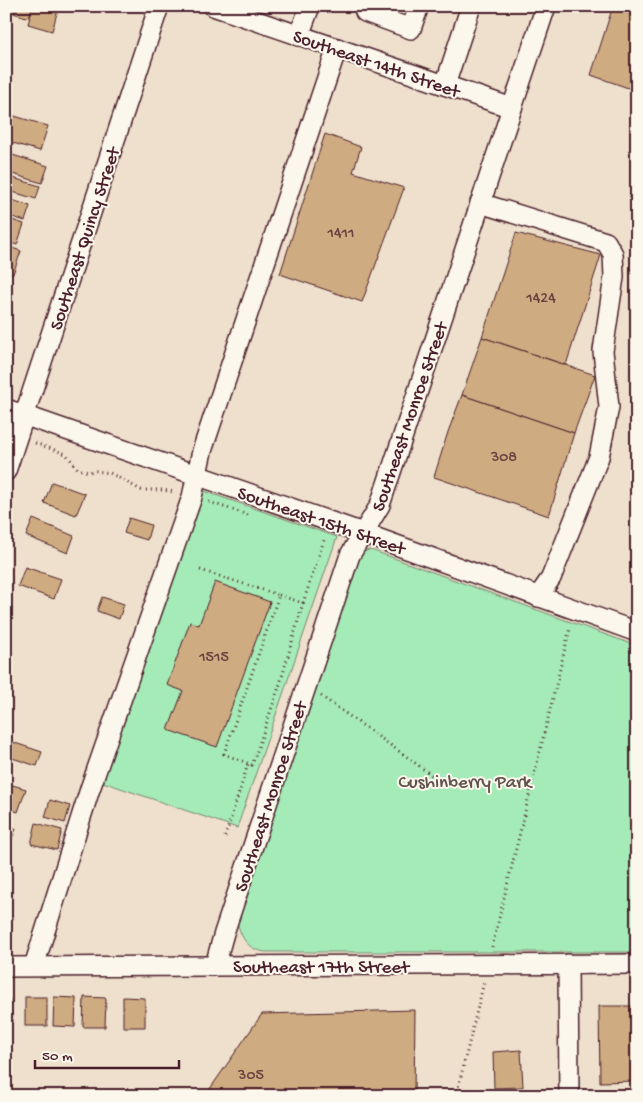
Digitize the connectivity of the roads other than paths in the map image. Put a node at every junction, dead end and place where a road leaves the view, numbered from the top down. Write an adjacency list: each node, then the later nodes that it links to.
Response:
1 (159, 6): 14 (street, Southeast Quincy Street)
2 (212, 6): 8 (street, Southeast 14th Street)
3 (310, 6): 8 (street)
4 (366, 6): 5 (street)
5 (419, 6)
6 (471, 6): 10 (street)
7 (546, 6): 11 (street, Southeast Monroe Street)
8 (299, 36): 9 (street, Southeast 14th Street)
9 (337, 48): 10 (street, Southeast 14th Street); 16 (street)
10 (445, 85): 11 (street, Southeast 14th Street)
11 (512, 108): 12 (street, Southeast Monroe Street)
12 (480, 203): 17 (street, Southeast Monroe Street); 18 (street)
13 (6, 409): 14 (street, Southeast 15th Street)
14 (24, 415): 15 (street, Southeast Quincy Street); 16 (street, Southeast 15th Street)
15 (6, 471)
16 (197, 475): 17 (street, Southeast 15th Street); 23 (street)
17 (363, 533): 18 (street, Southeast 15th Street); 22 (street, Southeast Monroe Street)
18 (538, 597): 19 (street, Southeast 15th Street)
19 (637, 632)
20 (568, 964): 21 (street, Southeast 17th Street); 22 (street, Southeast 17th Street); 25 (street)
21 (637, 964)
22 (215, 965): 23 (street, Southeast 17th Street)
23 (34, 966): 24 (street, Southeast 17th Street)
24 (6, 967)
25 (568, 1096)

